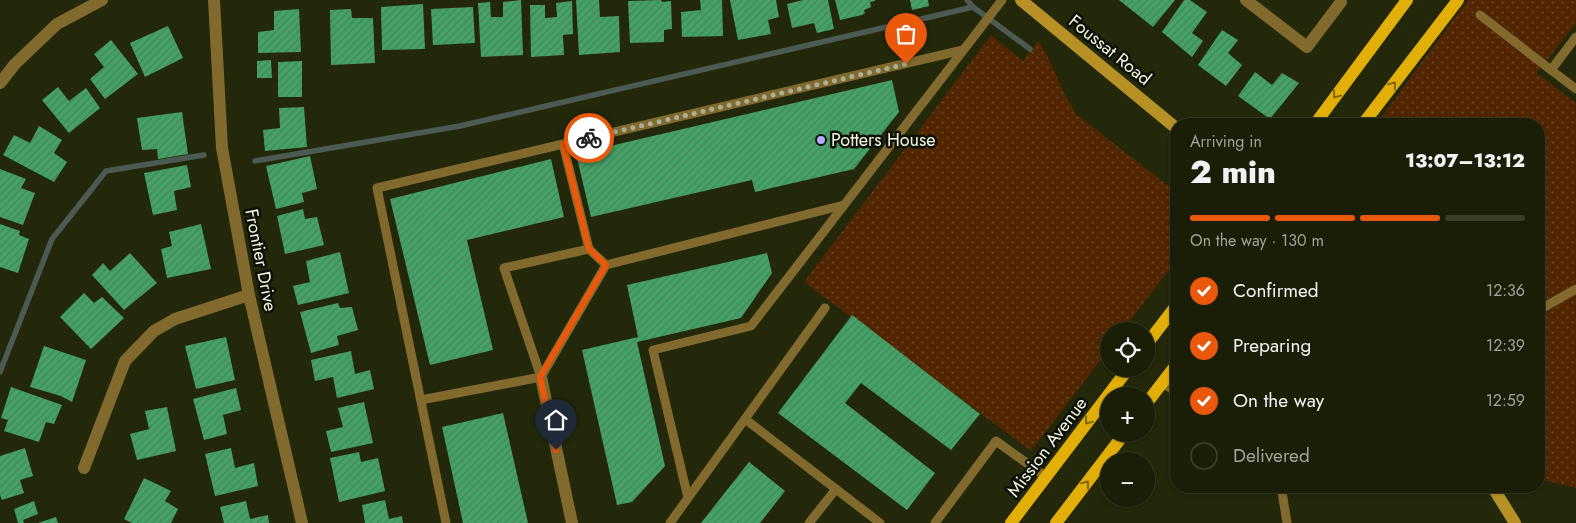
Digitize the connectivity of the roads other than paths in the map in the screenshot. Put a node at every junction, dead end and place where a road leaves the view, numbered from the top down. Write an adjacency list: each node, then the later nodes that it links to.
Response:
1 (102, 0): 13 (street)
2 (214, 0): 23 (street, Frontier Drive)
3 (1002, 0): 11 (lane)
4 (1021, 0): 17 (main road, Foussat Road)
5 (1246, 0): 8 (street)
6 (1407, 0): 15 (main road, one-way to 15)
7 (1458, 0): 16 (main road, one-way to 7)
8 (1341, 2)
9 (1480, 15): 12 (lane)
10 (1576, 38): 12 (lane)
11 (963, 50): 18 (lane); 19 (lane)
12 (1551, 70): 14 (lane)
13 (0, 83)
14 (1576, 89)
15 (1319, 118)
16 (1368, 118)
17 (1170, 123)
18 (563, 144): 20 (lane); 34 (lane)
19 (844, 204): 21 (lane); 42 (lane)
20 (589, 249): 21 (lane); 29 (lane)
21 (606, 265): 29 (lane)
22 (1576, 289): 24 (lane)
23 (249, 295): 37 (street); 43 (street, Frontier Drive)
24 (1545, 307)
25 (825, 308): 35 (lane)
26 (1170, 314): 27 (main road)
27 (1155, 333)
28 (1170, 372): 31 (main road)
29 (540, 377): 34 (lane); 45 (street)
30 (1122, 377): 38 (main road, Mission Avenue, one-way to 38)
31 (1162, 382): 32 (lane); 33 (main road)
32 (1170, 388)
33 (1155, 392)
34 (421, 400): 44 (lane)
35 (745, 419): 39 (lane); 42 (lane)
36 (1118, 442): 51 (main road, one-way to 36)
37 (84, 468)
38 (1046, 477): 49 (lane); 50 (main road, Mission Avenue)
39 (836, 489): 47 (lane); 48 (lane)
40 (1282, 493): 52 (lane)
41 (1496, 493): 53 (main road)
42 (688, 498): 46 (lane)
43 (302, 523)
44 (446, 523)
45 (572, 523)
46 (670, 523)
47 (809, 523)
48 (880, 523)
49 (936, 523)
50 (1011, 523)
51 (1056, 523)
52 (1287, 523)
53 (1515, 523)

